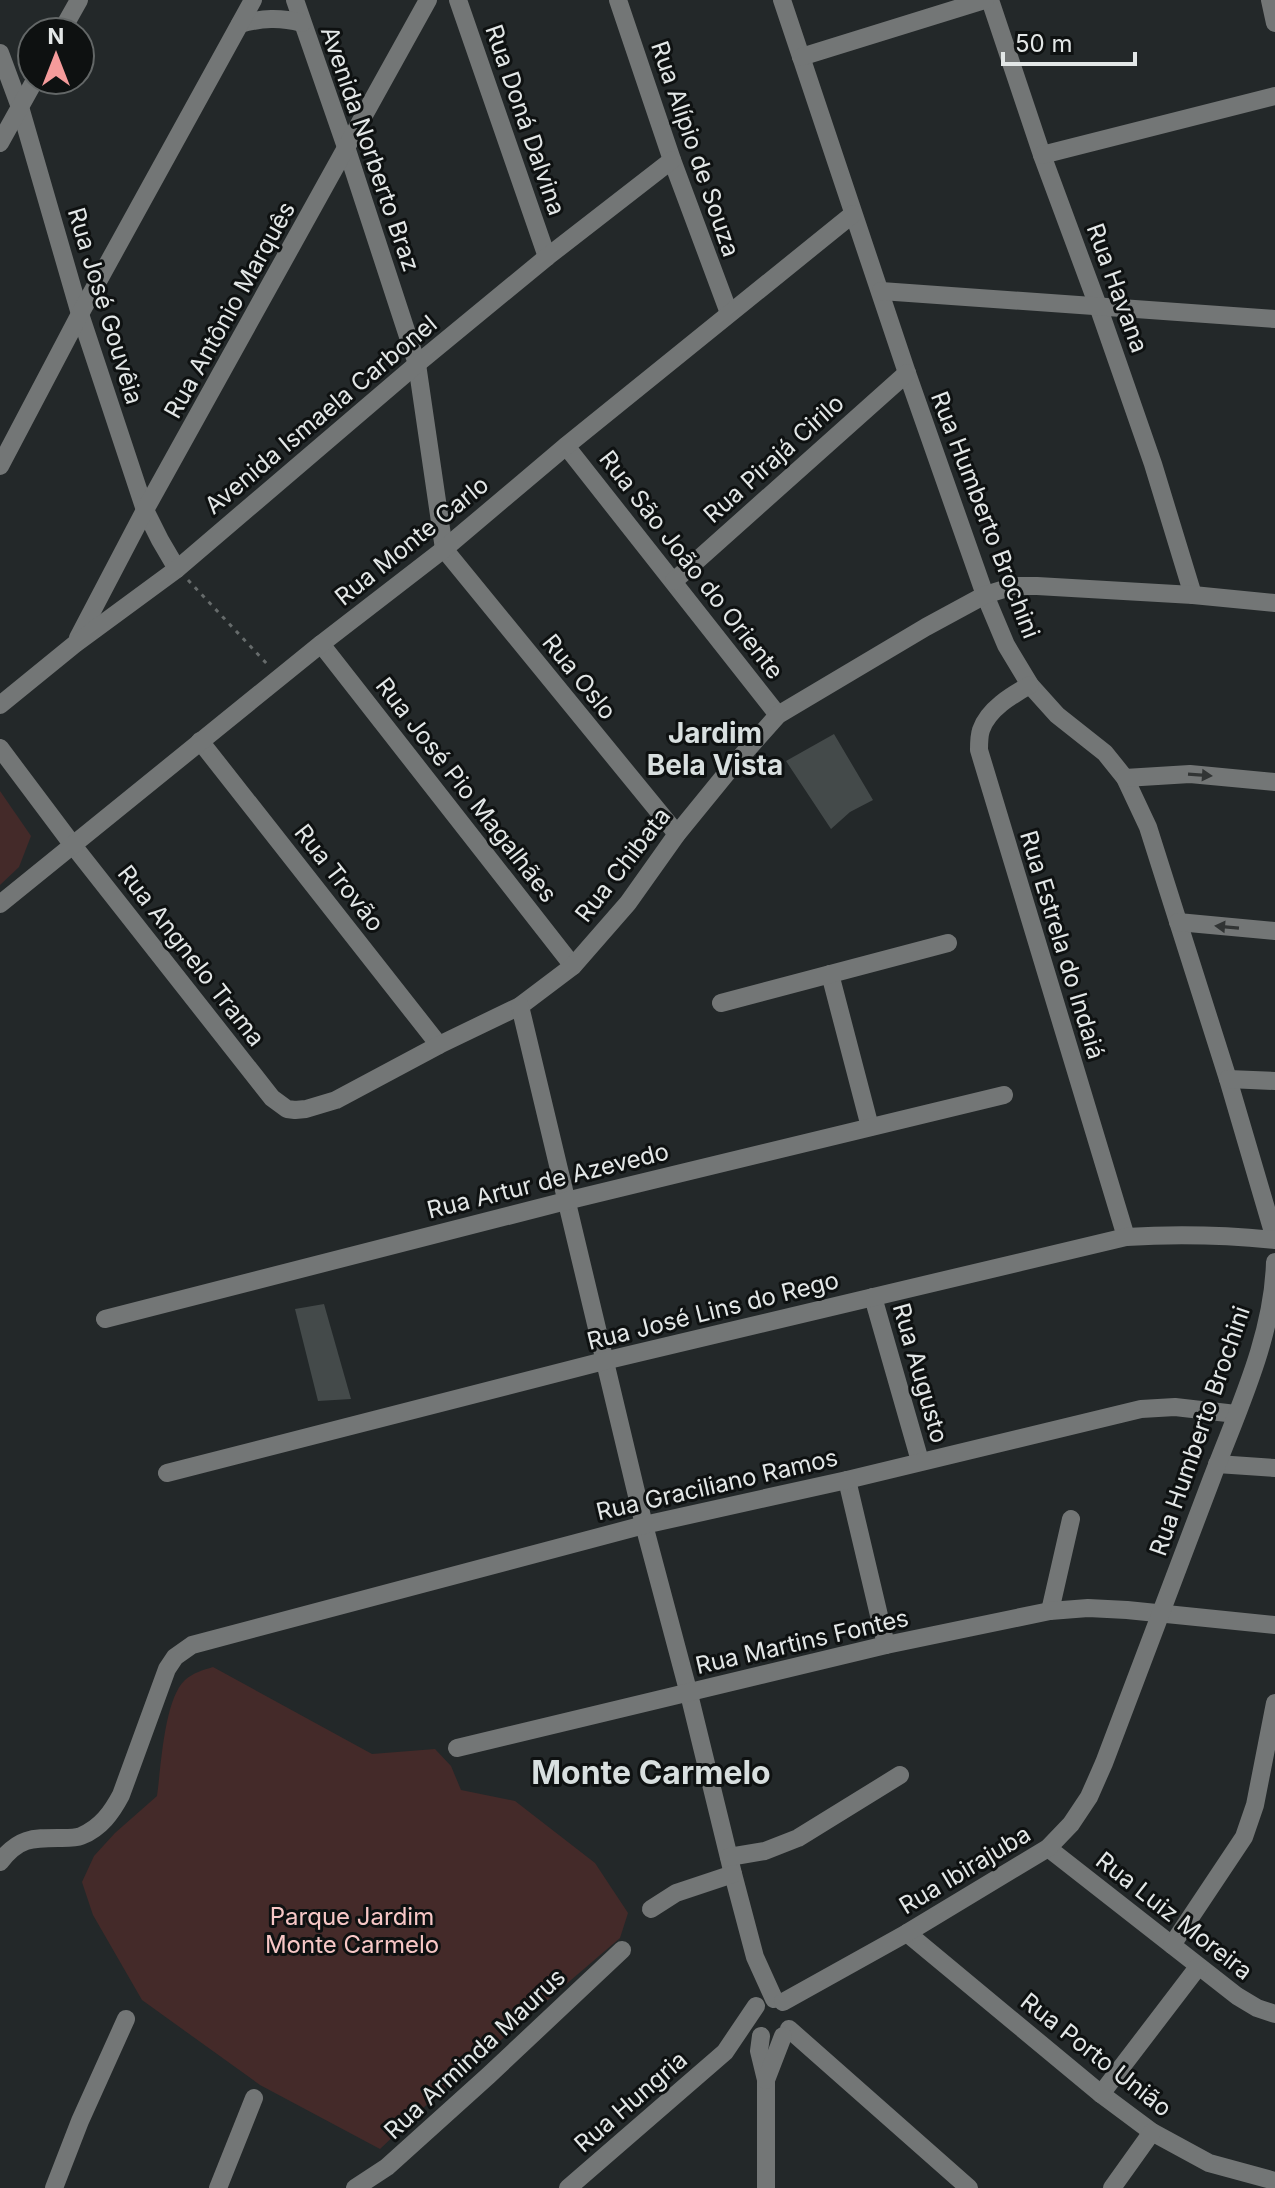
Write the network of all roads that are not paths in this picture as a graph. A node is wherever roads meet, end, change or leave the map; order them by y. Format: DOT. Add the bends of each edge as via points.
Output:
graph roads {
  1 [pos="253,0"];
  2 [pos="295,0"];
  3 [pos="428,0"];
  4 [pos="458,0"];
  5 [pos="618,0"];
  6 [pos="782,0"];
  7 [pos="988,0"];
  8 [pos="1270,0"];
  9 [pos="302,23"];
  10 [pos="1275,23"];
  11 [pos="240,24"];
  12 [pos="0,53"];
  13 [pos="801,57"];
  14 [pos="26,96"];
  15 [pos="1275,96"];
  16 [pos="20,107"];
  17 [pos="0,143"];
  18 [pos="347,150"];
  19 [pos="1042,155"];
  20 [pos="672,160"];
  21 [pos="853,214"];
  22 [pos="547,257"];
  23 [pos="881,291"];
  24 [pos="1098,306"];
  25 [pos="729,313"];
  26 [pos="80,314"];
  27 [pos="1275,319"];
  28 [pos="417,364"];
  29 [pos="907,373"];
  30 [pos="566,446"];
  31 [pos="0,466"];
  32 [pos="145,510"];
  33 [pos="444,549"];
  34 [pos="177,569"];
  35 [pos="674,581"];
  36 [pos="985,595"];
  37 [pos="1193,595"];
  38 [pos="1275,603"];
  39 [pos="75,644"];
  40 [pos="321,644"];
  41 [pos="1030,685"];
  42 [pos="0,705"];
  43 [pos="778,715"];
  44 [pos="200,741"];
  45 [pos="0,748"];
  46 [pos="1125,778"];
  47 [pos="1275,782"];
  48 [pos="677,834"];
  49 [pos="72,844"];
  50 [pos="0,904"];
  51 [pos="1178,922"];
  52 [pos="1275,931"];
  53 [pos="948,943"];
  54 [pos="573,966"];
  55 [pos="830,974"];
  56 [pos="721,1003"];
  57 [pos="520,1006"];
  58 [pos="439,1045"];
  59 [pos="1228,1079"];
  60 [pos="1275,1081"];
  61 [pos="1004,1095"];
  62 [pos="272,1098"];
  63 [pos="870,1127"];
  64 [pos="566,1201"];
  65 [pos="1126,1237"];
  66 [pos="1275,1239"];
  67 [pos="1275,1262"];
  68 [pos="873,1297"];
  69 [pos="105,1319"];
  70 [pos="604,1361"];
  71 [pos="1236,1414"];
  72 [pos="920,1461"];
  73 [pos="1217,1464"];
  74 [pos="1275,1468"];
  75 [pos="167,1473"];
  76 [pos="847,1480"];
  77 [pos="1071,1519"];
  78 [pos="644,1525"];
  79 [pos="1050,1611"];
  80 [pos="1161,1614"];
  81 [pos="1275,1625"];
  82 [pos="886,1645"];
  83 [pos="689,1694"];
  84 [pos="1275,1703"];
  85 [pos="457,1748"];
  86 [pos="900,1775"];
  87 [pos="1048,1848"];
  88 [pos="0,1862"];
  89 [pos="731,1866"];
  90 [pos="651,1909"];
  91 [pos="907,1933"];
  92 [pos="1172,1945"];
  93 [pos="622,1950"];
  94 [pos="1198,1967"];
  95 [pos="1275,2014"];
  96 [pos="781,2016"];
  97 [pos="126,2019"];
  98 [pos="759,2035"];
  99 [pos="725,2052"];
  100 [pos="766,2080"];
  101 [pos="1101,2094"];
  102 [pos="254,2098"];
  103 [pos="1152,2132"];
  104 [pos="1275,2181"];
  105 [pos="54,2188"];
  106 [pos="218,2188"];
  107 [pos="355,2188"];
  108 [pos="568,2188"];
  109 [pos="766,2188"];
  110 [pos="969,2188"];
  111 [pos="1112,2188"];
  1 -- 11 [label="street"];
  2 -- 9 [label="street, Avenida Norberto Braz"];
  3 -- 18 [label="street, Rua Antônio Marquês"];
  4 -- 22 [label="street, Rua Doná Dalvina"];
  5 -- 20 [label="street, Rua Alípio de Souza"];
  6 -- 13 [label="street, Rua Humberto Brochini"];
  7 -- 13 [label="street"];
  7 -- 19 [label="street, Rua Havana"];
  8 -- 10 [label="street"];
  9 -- 11 [label="street" via="267,18"];
  9 -- 18 [label="street, Avenida Norberto Braz"];
  11 -- 26 [label="street"];
  12 -- 16 [label="street, Rua José Gouvêia"];
  13 -- 21 [label="street, Rua Humberto Brochini"];
  14 -- 16 [label="street"];
  15 -- 19 [label="street"];
  16 -- 17 [label="street"];
  16 -- 26 [label="street, Rua José Gouvêia"];
  18 -- 28 [label="street, Avenida Norberto Braz"];
  18 -- 32 [label="street, Rua Antônio Marquês"];
  19 -- 24 [label="street, Rua Havana"];
  20 -- 22 [label="street, Avenida Ismaela Carbonel"];
  20 -- 25 [label="street, Rua Alípio de Souza"];
  21 -- 23 [label="street, Rua Humberto Brochini"];
  21 -- 25 [label="street, Rua Monte Carlo"];
  22 -- 28 [label="street, Avenida Ismaela Carbonel"];
  23 -- 24 [label="street"];
  23 -- 29 [label="street, Rua Humberto Brochini"];
  24 -- 27 [label="street"];
  24 -- 37 [label="street, Rua Havana"];
  25 -- 30 [label="street, Rua Monte Carlo"];
  26 -- 31 [label="street"];
  26 -- 32 [label="street, Rua José Gouvêia"];
  28 -- 33 [label="street, Avenida Norberto Braz"];
  28 -- 34 [label="street, Avenida Ismaela Carbonel"];
  29 -- 35 [label="street, Rua Pirajá Cirilo"];
  29 -- 36 [label="street, Rua Humberto Brochini"];
  30 -- 33 [label="street, Rua Monte Carlo"];
  30 -- 35 [label="street, Rua São João do Oriente"];
  32 -- 34 [label="street, Rua José Gouvêia"];
  32 -- 39 [label="street, Rua Antônio Marquês"];
  33 -- 40 [label="street, Rua Monte Carlo"];
  33 -- 48 [label="street, Rua Oslo"];
  34 -- 39 [label="street, Avenida Ismaela Carbonel"];
  35 -- 43 [label="street, Rua São João do Oriente"];
  36 -- 37 [label="street, Rua Chibata" via="1014,586"];
  36 -- 41 [label="street, Rua Humberto Brochini"];
  36 -- 43 [label="street, Rua Chibata"];
  37 -- 38 [label="street, Rua Chibata"];
  39 -- 42 [label="street, Avenida Ismaela Carbonel"];
  40 -- 44 [label="street, Rua Monte Carlo"];
  40 -- 54 [label="street, Rua José Pio Magalhães"];
  41 -- 46 [label="street, Rua Humberto Brochini"];
  41 -- 65 [label="street, Rua Estrela do Indaiá" via="990,714 981,728 979,750"];
  43 -- 48 [label="street, Rua Chibata"];
  44 -- 49 [label="street, Rua Monte Carlo"];
  44 -- 58 [label="street, Rua Trovão"];
  45 -- 49 [label="street, Rua Angnelo Trama"];
  46 -- 47 [label="street, one-way" via="1190,774"];
  46 -- 51 [label="street, Rua Humberto Brochini" via="1148,827"];
  48 -- 54 [label="street, Rua Chibata" via="628,903"];
  49 -- 50 [label="street, Rua Monte Carlo"];
  49 -- 62 [label="street, Rua Angnelo Trama"];
  52 -- 51 [label="street, one-way"];
  51 -- 59 [label="street, Rua Humberto Brochini"];
  53 -- 55 [label="street"];
  54 -- 57 [label="street, Rua Chibata"];
  55 -- 56 [label="street"];
  55 -- 63 [label="street"];
  57 -- 58 [label="street, Rua Chibata"];
  57 -- 64 [label="street"];
  58 -- 62 [label="street, Rua Chibata" via="336,1100 295,1110"];
  59 -- 60 [label="street"];
  59 -- 66 [label="street, Rua Humberto Brochini"];
  61 -- 63 [label="street, Rua Artur de Azevedo"];
  63 -- 64 [label="street, Rua Artur de Azevedo"];
  64 -- 69 [label="street, Rua Artur de Azevedo"];
  64 -- 70 [label="street"];
  65 -- 66 [label="street, Rua José Lins do Rego"];
  65 -- 68 [label="street, Rua José Lins do Rego"];
  67 -- 71 [label="street, Rua Humberto Brochini" via="1264,1338"];
  68 -- 70 [label="street, Rua José Lins do Rego"];
  68 -- 72 [label="street, Rua Augusto"];
  70 -- 75 [label="street, Rua José Lins do Rego"];
  70 -- 78 [label="street"];
  71 -- 72 [label="street, Rua Graciliano Ramos" via="1141,1409"];
  71 -- 73 [label="street, Rua Humberto Brochini"];
  72 -- 76 [label="street, Rua Graciliano Ramos"];
  73 -- 74 [label="street"];
  73 -- 80 [label="street, Rua Humberto Brochini"];
  76 -- 78 [label="street, Rua Graciliano Ramos"];
  76 -- 82 [label="street"];
  77 -- 79 [label="street"];
  78 -- 83 [label="street"];
  78 -- 88 [label="street, Rua Graciliano Ramos" via="192,1645 167,1669 121,1795 103,1822 79,1837 21,1842"];
  79 -- 80 [label="street, Rua Martins Fontes" via="1088,1608"];
  79 -- 82 [label="street, Rua Martins Fontes"];
  80 -- 81 [label="street, Rua Martins Fontes"];
  80 -- 87 [label="street, Rua Ibirajuba" via="1089,1797"];
  82 -- 83 [label="street, Rua Martins Fontes"];
  83 -- 85 [label="street, Rua Martins Fontes"];
  83 -- 89 [label="street"];
  84 -- 92 [label="street" via="1244,1837"];
  86 -- 89 [label="street" via="798,1838"];
  87 -- 91 [label="street, Rua Ibirajuba"];
  87 -- 92 [label="street, Rua Luiz Moreira"];
  89 -- 90 [label="street"];
  89 -- 96 [label="street" via="755,1957"];
  91 -- 96 [label="street, Rua Ibirajuba" via="804,1990"];
  91 -- 101 [label="street, Rua Porto União"];
  92 -- 94 [label="street, Rua Luiz Moreira"];
  93 -- 107 [label="street, Rua Arminda Maurus" via="387,2167"];
  94 -- 95 [label="street, Rua Luiz Moreira" via="1237,1996"];
  94 -- 101 [label="street"];
  96 -- 98 [label="street" via="768,2039"];
  96 -- 98 [label="street" via="753,2011"];
  96 -- 99 [label="street, Rua Hungria"];
  96 -- 100 [label="street"];
  96 -- 110 [label="street"];
  97 -- 105 [label="street"];
  98 -- 99 [label="street, Rua Hungria"];
  98 -- 100 [label="street"];
  99 -- 108 [label="street, Rua Hungria"];
  100 -- 109 [label="street"];
  101 -- 103 [label="street, Rua Porto União"];
  102 -- 106 [label="street"];
  103 -- 104 [label="street, Rua Porto União" via="1209,2163"];
  103 -- 111 [label="street"];
}
